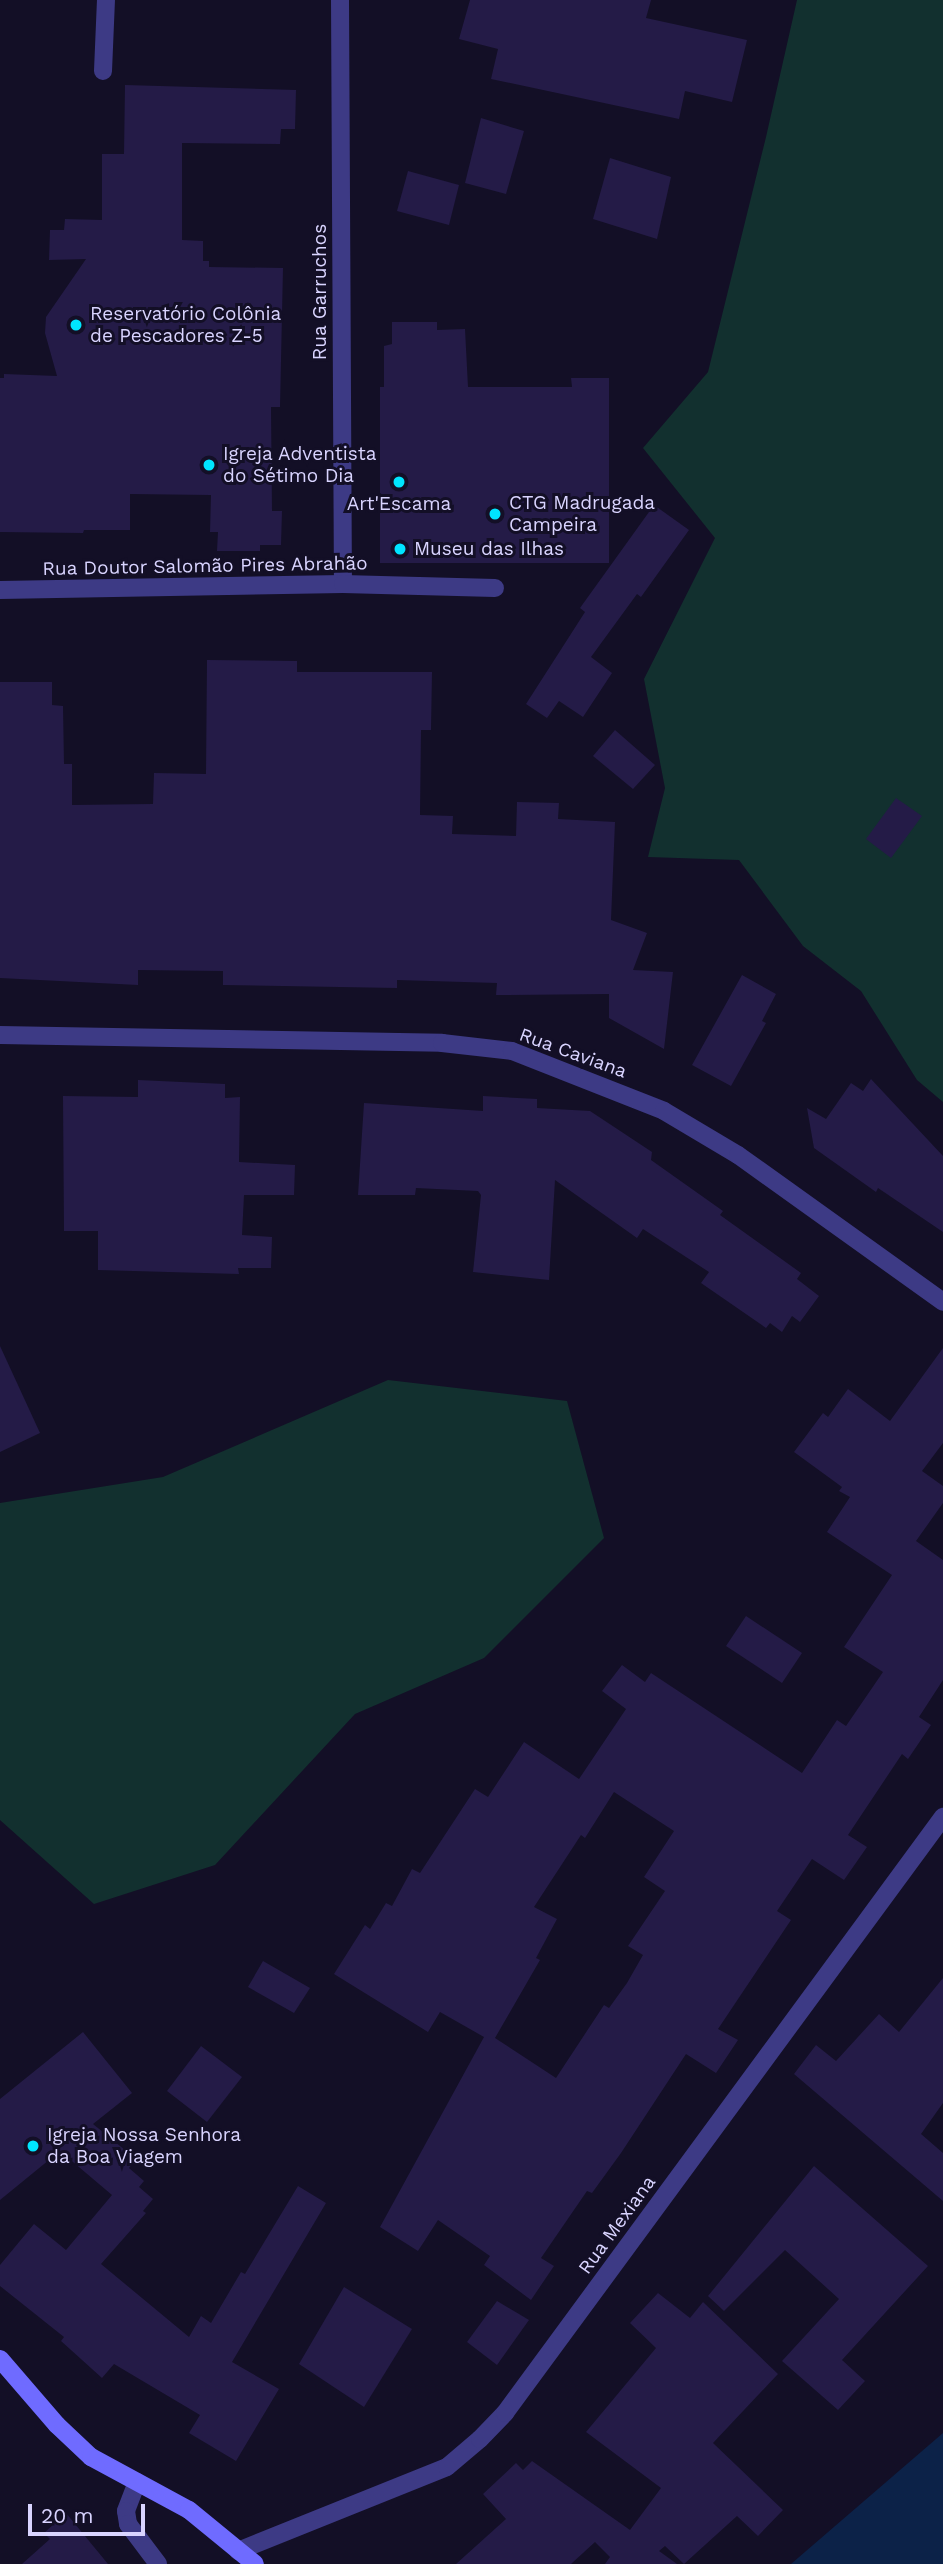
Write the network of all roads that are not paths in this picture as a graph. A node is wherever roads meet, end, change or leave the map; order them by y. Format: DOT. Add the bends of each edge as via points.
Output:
graph roads {
  1 [pos="106,0"];
  2 [pos="340,0"];
  3 [pos="103,71"];
  4 [pos="342,584"];
  5 [pos="495,587"];
  6 [pos="0,590"];
  7 [pos="0,1035"];
  8 [pos="943,1302"];
  9 [pos="943,1817"];
  10 [pos="0,2359"];
  11 [pos="137,2482"];
  12 [pos="238,2551"];
  13 [pos="158,2564"];
  14 [pos="255,2564"];
  1 -- 3 [label="street"];
  2 -- 4 [label="street, Rua Garruchos"];
  4 -- 5 [label="street, Rua Doutor Salomão Pires Abrahão"];
  4 -- 6 [label="street, Rua Doutor Salomão Pires Abrahão"];
  7 -- 8 [label="street, Rua Caviana" via="442,1043 512,1051 664,1111 738,1155"];
  9 -- 12 [label="street, Rua Mexiana" via="505,2413 447,2467"];
  10 -- 11 [label="street" via="90,2457"];
  11 -- 12 [label="street" via="189,2510"];
  11 -- 13 [label="street" via="126,2511 128,2524"];
  12 -- 14 [label="street"];
}
